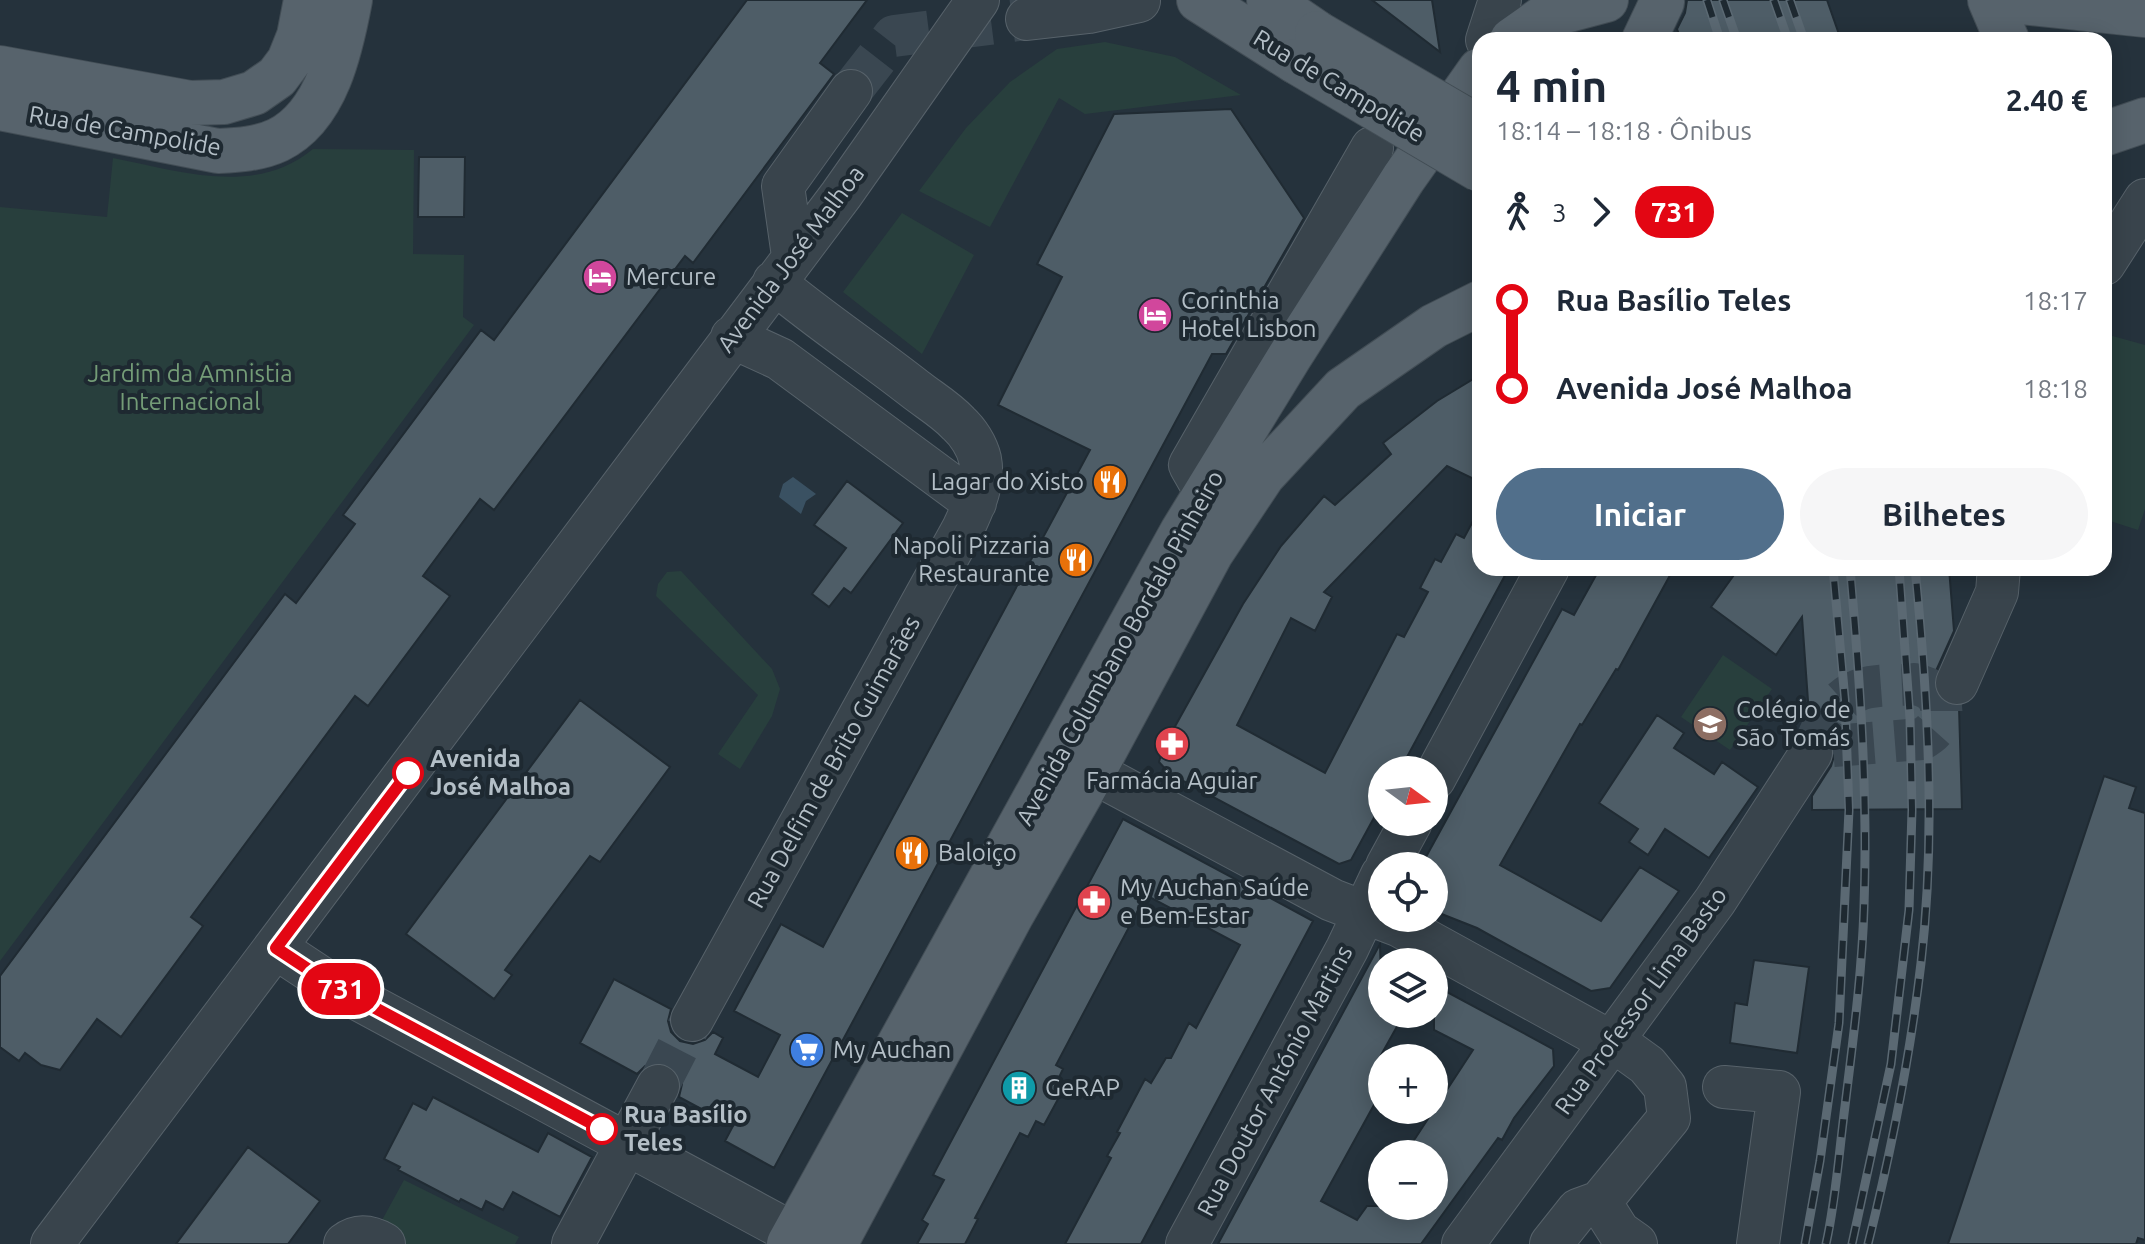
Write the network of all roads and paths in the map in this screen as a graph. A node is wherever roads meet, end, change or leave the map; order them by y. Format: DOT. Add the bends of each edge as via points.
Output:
graph roads {
  1 [pos="306,0"];
  2 [pos="350,0"];
  3 [pos="978,0"];
  4 [pos="1199,0"];
  5 [pos="1269,0"];
  6 [pos="1500,0"];
  7 [pos="1606,0"];
  8 [pos="1990,0"];
  9 [pos="2003,0"];
  10 [pos="1139,1"];
  11 [pos="2145,15"];
  12 [pos="1027,19"];
  13 [pos="1490,32"];
  14 [pos="1523,32"];
  15 [pos="2004,32"];
  16 [pos="1306,47"];
  17 [pos="0,68"];
  18 [pos="1472,76"];
  19 [pos="851,91"];
  20 [pos="0,108"];
  21 [pos="2145,120"];
  22 [pos="1472,124"];
  23 [pos="2112,131"];
  24 [pos="1372,148"];
  25 [pos="1472,164"];
  26 [pos="2145,200"];
  27 [pos="2112,252"];
  28 [pos="784,269"];
  29 [pos="1472,307"];
  30 [pos="732,337"];
  31 [pos="871,354"];
  32 [pos="837,402"];
  33 [pos="1206,493"];
  34 [pos="975,503"];
  35 [pos="1544,576"];
  36 [pos="1998,576"];
  37 [pos="1957,683"];
  38 [pos="1811,753"];
  39 [pos="1446,756"];
  40 [pos="1093,772"];
  41 [pos="1368,905"];
  42 [pos="1364,913"];
  43 [pos="276,948"];
  44 [pos="692,1020"];
  45 [pos="1613,1042"];
  46 [pos="658,1086"];
  47 [pos="1724,1087"];
  48 [pos="628,1142"];
  49 [pos="1600,1202"];
  50 [pos="808,1242"];
  51 [pos="52,1244"];
  52 [pos="345,1244"];
  53 [pos="384,1244"];
  54 [pos="573,1244"];
  55 [pos="1187,1244"];
  56 [pos="1463,1244"];
  57 [pos="1551,1244"];
  58 [pos="1636,1244"];
  59 [pos="1758,1244"];
  1 -- 17 [label="main road, Rua de Campolide" via="299,36 277,77 254,93 224,102 190,103"];
  2 -- 20 [label="main road, Rua de Campolide" via="339,48 315,107 279,140 218,151"];
  3 -- 28 [label="street, Avenida José Malhoa"];
  4 -- 16 [label="main road, Rua de Campolide"];
  5 -- 16 [label="main road, Rua de Campolide"];
  6 -- 13 [label="street"];
  7 -- 14 [label="main road" via="1546,16"];
  8 -- 15 [label="main road"];
  9 -- 11 [label="main road"];
  10 -- 12 [label="street"];
  16 -- 22 [label="main road, Rua de Campolide, bridge"];
  16 -- 25 [label="main road, Rua de Campolide, bridge"];
  18 -- 33 [label="main road, Avenida Columbano Bordalo Pinheiro"];
  19 -- 28 [label="street" via="783,186"];
  21 -- 23 [label="main road"];
  24 -- 33 [label="street" via="1190,465"];
  26 -- 27 [label="street"];
  28 -- 30 [label="street, Avenida José Malhoa"];
  28 -- 31 [label="street, Rua Delfim de Brito Guimarães" via="811,313"];
  29 -- 40 [label="main road, Avenida Columbano Bordalo Pinheiro" via="1434,326 1343,389 1263,475 1211,553"];
  30 -- 32 [label="street" via="780,359"];
  30 -- 43 [label="street, Avenida José Malhoa"];
  31 -- 32 [label="street" via="839,370 832,388"];
  31 -- 34 [label="street, Rua Delfim de Brito Guimarães" via="958,423 973,442 981,475"];
  32 -- 34 [label="street"];
  33 -- 50 [label="main road, Avenida Columbano Bordalo Pinheiro"];
  34 -- 44 [label="street, Rua Delfim de Brito Guimarães"];
  35 -- 39 [label="street"];
  36 -- 37 [label="street" via="1997,592"];
  38 -- 45 [label="street, Rua Professor Lima Basto" via="1715,901"];
  40 -- 42 [label="street"];
  40 -- 50 [label="main road, Avenida Columbano Bordalo Pinheiro" via="1012,914"];
  41 -- 42 [label="street, Rua Doutor António Martins"];
  42 -- 45 [label="street" via="1400,926"];
  42 -- 55 [label="street, Rua Doutor António Martins"];
  43 -- 48 [label="street" via="332,985"];
  43 -- 51 [label="street, Avenida José Malhoa"];
  45 -- 49 [label="street" via="1647,1065 1665,1087 1669,1118"];
  45 -- 56 [label="street, Rua Professor Lima Basto"];
  46 -- 48 [label="street"];
  47 -- 59 [label="street" via="1779,1092"];
  48 -- 50 [label="street"];
  48 -- 54 [label="street"];
  49 -- 57 [label="street" via="1578,1210"];
  49 -- 58 [label="street" via="1619,1232"];
  52 -- 53 [label="street" via="353,1237 368,1237"];
}
